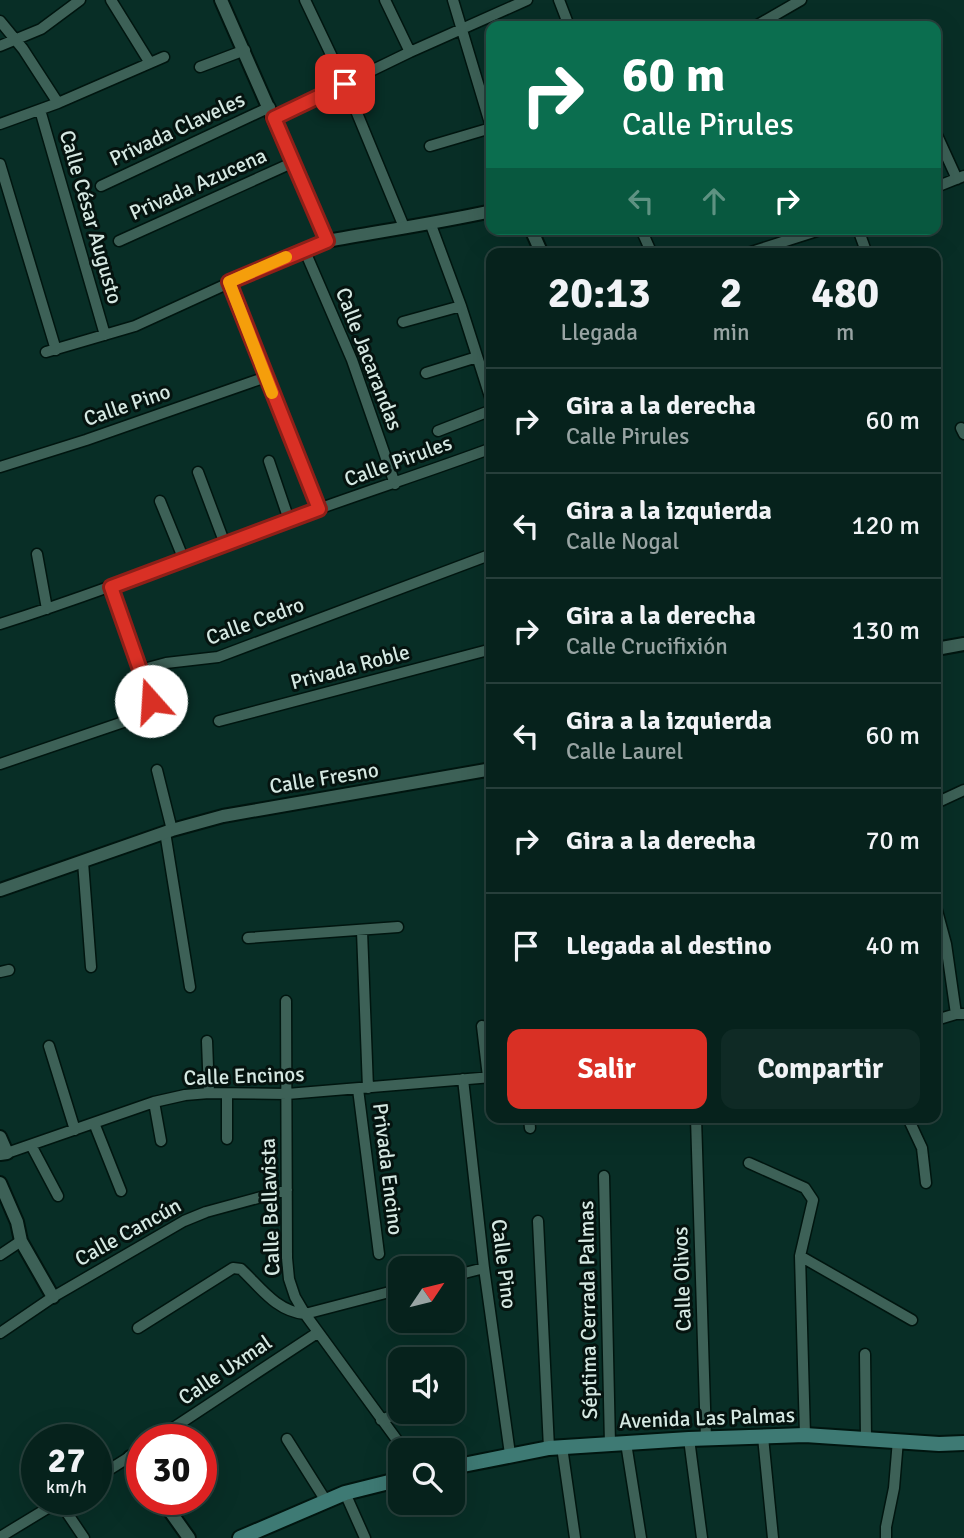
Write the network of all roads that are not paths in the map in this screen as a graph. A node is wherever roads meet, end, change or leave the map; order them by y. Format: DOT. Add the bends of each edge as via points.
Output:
graph roads {
  1 [pos="80,0"];
  2 [pos="111,0"];
  3 [pos="222,0"];
  4 [pos="304,0"];
  5 [pos="385,0"];
  6 [pos="453,0"];
  7 [pos="527,0"];
  8 [pos="559,0"];
  9 [pos="801,0"];
  10 [pos="515,3"];
  11 [pos="0,21"];
  12 [pos="567,21"];
  13 [pos="765,21"];
  14 [pos="463,30"];
  15 [pos="14,41"];
  16 [pos="0,46"];
  17 [pos="245,50"];
  18 [pos="410,52"];
  19 [pos="164,57"];
  20 [pos="150,63"];
  21 [pos="200,67"];
  22 [pos="345,84"];
  23 [pos="58,103"];
  24 [pos="486,109"];
  25 [pos="40,110"];
  26 [pos="272,113"];
  27 [pos="0,124"];
  28 [pos="486,131"];
  29 [pos="941,143"];
  30 [pos="430,146"];
  31 [pos="293,162"];
  32 [pos="0,164"];
  33 [pos="961,178"];
  34 [pos="941,185"];
  35 [pos="101,186"];
  36 [pos="486,212"];
  37 [pos="431,225"];
  38 [pos="404,227"];
  39 [pos="799,235"];
  40 [pos="119,241"];
  41 [pos="327,241"];
  42 [pos="762,248"];
  43 [pos="304,249"];
  44 [pos="229,282"];
  45 [pos="461,306"];
  46 [pos="403,322"];
  47 [pos="105,335"];
  48 [pos="477,357"];
  49 [pos="426,373"];
  50 [pos="266,377"];
  51 [pos="486,385"];
  52 [pos="486,412"];
  53 [pos="438,431"];
  54 [pos="486,449"];
  55 [pos="269,461"];
  56 [pos="0,467"];
  57 [pos="198,472"];
  58 [pos="396,484"];
  59 [pos="160,501"];
  60 [pos="319,509"];
  61 [pos="289,520"];
  62 [pos="225,544"];
  63 [pos="37,554"];
  64 [pos="486,556"];
  65 [pos="184,560"];
  66 [pos="111,587"];
  67 [pos="47,609"];
  68 [pos="0,624"];
  69 [pos="964,643"];
  70 [pos="941,648"];
  71 [pos="486,651"];
  72 [pos="140,670"];
  73 [pos="219,721"];
  74 [pos="0,764"];
  75 [pos="157,770"];
  76 [pos="486,770"];
  77 [pos="964,789"];
  78 [pos="941,800"];
  79 [pos="169,831"];
  80 [pos="83,862"];
  81 [pos="0,890"];
  82 [pos="941,926"];
  83 [pos="398,927"];
  84 [pos="362,931"];
  85 [pos="248,938"];
  86 [pos="91,967"];
  87 [pos="190,987"];
  88 [pos="286,1000"];
  89 [pos="960,1014"];
  90 [pos="941,1019"];
  91 [pos="482,1026"];
  92 [pos="207,1041"];
  93 [pos="49,1046"];
  94 [pos="486,1052"];
  95 [pos="486,1077"];
  96 [pos="463,1079"];
  97 [pos="363,1089"];
  98 [pos="209,1093"];
  99 [pos="228,1094"];
  100 [pos="287,1094"];
  101 [pos="154,1102"];
  102 [pos="94,1123"];
  103 [pos="696,1123"];
  104 [pos="910,1123"];
  105 [pos="75,1130"];
  106 [pos="0,1137"];
  107 [pos="227,1139"];
  108 [pos="161,1141"];
  109 [pos="31,1145"];
  110 [pos="4,1154"];
  111 [pos="749,1163"];
  112 [pos="604,1176"];
  113 [pos="0,1183"];
  114 [pos="926,1183"];
  115 [pos="287,1190"];
  116 [pos="121,1191"];
  117 [pos="58,1196"];
  118 [pos="538,1220"];
  119 [pos="21,1241"];
  120 [pos="379,1254"];
  121 [pos="0,1255"];
  122 [pos="800,1256"];
  123 [pos="484,1268"];
  124 [pos="466,1273"];
  125 [pos="388,1292"];
  126 [pos="53,1297"];
  127 [pos="305,1314"];
  128 [pos="912,1320"];
  129 [pos="138,1328"];
  130 [pos="0,1333"];
  131 [pos="317,1333"];
  132 [pos="865,1354"];
  133 [pos="388,1417"];
  134 [pos="381,1419"];
  135 [pos="179,1424"];
  136 [pos="805,1435"];
  137 [pos="764,1437"];
  138 [pos="395,1438"];
  139 [pos="866,1438"];
  140 [pos="287,1439"];
  141 [pos="689,1439"];
  142 [pos="706,1439"];
  143 [pos="898,1440"];
  144 [pos="626,1443"];
  145 [pos="964,1443"];
  146 [pos="610,1444"];
  147 [pos="556,1448"];
  148 [pos="510,1454"];
  149 [pos="465,1465"];
  150 [pos="388,1482"];
  151 [pos="345,1493"];
  152 [pos="326,1501"];
  153 [pos="36,1515"];
  154 [pos="69,1515"];
  155 [pos="172,1515"];
  156 [pos="0,1537"];
  157 [pos="84,1538"];
  158 [pos="188,1538"];
  159 [pos="240,1538"];
  160 [pos="365,1538"];
  161 [pos="575,1538"];
  162 [pos="641,1538"];
  163 [pos="702,1538"];
  164 [pos="774,1538"];
  165 [pos="886,1538"];
  1 -- 15 [label="street" via="41,29"];
  2 -- 20 [label="street"];
  3 -- 17 [label="street"];
  4 -- 22 [label="street"];
  5 -- 18 [label="street"];
  6 -- 14 [label="street"];
  7 -- 10 [label="street, Privada Claveles"];
  8 -- 12 [label="street"];
  9 -- 13 [label="street"];
  10 -- 14 [label="street, Privada Claveles"];
  11 -- 15 [label="street"];
  14 -- 18 [label="street, Privada Claveles"];
  14 -- 24 [label="street"];
  15 -- 16 [label="street"];
  15 -- 23 [label="street"];
  17 -- 21 [label="street"];
  17 -- 26 [label="street"];
  18 -- 22 [label="street, Privada Claveles"];
  19 -- 20 [label="street"];
  20 -- 23 [label="street"];
  22 -- 26 [label="street, Privada Claveles"];
  22 -- 38 [label="street"];
  23 -- 25 [label="street"];
  25 -- 27 [label="street"];
  25 -- 47 [label="street, Calle César Augusto"];
  26 -- 31 [label="street"];
  26 -- 35 [label="street, Privada Claveles"];
  28 -- 30 [label="street"];
  29 -- 33 [label="street"];
  31 -- 40 [label="street, Privada Azucena"];
  31 -- 41 [label="street"];
  32 -- 47 [label="street" via="51,351"];
  33 -- 34 [label="street"];
  36 -- 37 [label="street"];
  37 -- 38 [label="street"];
  37 -- 45 [label="street"];
  38 -- 41 [label="street"];
  39 -- 42 [label="street"];
  41 -- 43 [label="street"];
  43 -- 44 [label="street"];
  43 -- 58 [label="street, Calle Jacarandas" via="352,360"];
  44 -- 47 [label="street" via="135,326"];
  44 -- 50 [label="street"];
  45 -- 46 [label="street"];
  45 -- 48 [label="street"];
  48 -- 49 [label="street"];
  48 -- 51 [label="street"];
  50 -- 56 [label="street, Calle Pino"];
  50 -- 60 [label="street"];
  52 -- 53 [label="street"];
  54 -- 58 [label="street, Calle Pirules"];
  55 -- 61 [label="street"];
  57 -- 62 [label="street"];
  58 -- 60 [label="street, Calle Pirules"];
  59 -- 65 [label="street"];
  60 -- 61 [label="street, Calle Pirules"];
  61 -- 62 [label="street, Calle Pirules"];
  62 -- 65 [label="street, Calle Pirules"];
  63 -- 67 [label="street"];
  64 -- 72 [label="street, Calle Cedro" via="218,657"];
  65 -- 66 [label="street, Calle Pirules"];
  66 -- 67 [label="street, Calle Pirules"];
  66 -- 72 [label="street"];
  67 -- 68 [label="street, Calle Pirules"];
  69 -- 70 [label="street"];
  71 -- 73 [label="street, Privada Roble"];
  72 -- 74 [label="street" via="152,706 148,713"];
  75 -- 79 [label="street"];
  76 -- 79 [label="street, Calle Fresno" via="248,811"];
  77 -- 78 [label="street"];
  79 -- 80 [label="street, Calle Fresno"];
  79 -- 87 [label="street"];
  80 -- 81 [label="street, Calle Fresno"];
  80 -- 86 [label="street"];
  82 -- 89 [label="street"];
  83 -- 84 [label="street"];
  84 -- 85 [label="street"];
  84 -- 97 [label="street, Privada Encino"];
  88 -- 100 [label="street"];
  89 -- 90 [label="street"];
  91 -- 94 [label="street"];
  92 -- 98 [label="street"];
  93 -- 105 [label="street"];
  95 -- 96 [label="street, Calle Encinos"];
  96 -- 97 [label="street, Calle Encinos"];
  96 -- 123 [label="street, Calle Pino"];
  97 -- 100 [label="street, Calle Encinos"];
  97 -- 120 [label="street, Privada Encino"];
  98 -- 99 [label="street, Calle Encinos"];
  98 -- 101 [label="street, Calle Encinos"];
  99 -- 100 [label="street, Calle Encinos"];
  99 -- 107 [label="street"];
  100 -- 115 [label="street, Calle Bellavista"];
  101 -- 102 [label="street, Calle Encinos"];
  101 -- 108 [label="street"];
  102 -- 105 [label="street, Calle Encinos"];
  102 -- 116 [label="street"];
  103 -- 142 [label="street, Calle Olivos"];
  104 -- 114 [label="street" via="922,1148"];
  105 -- 109 [label="street, Calle Encinos"];
  106 -- 110 [label="street"];
  109 -- 110 [label="street, Calle Encinos"];
  109 -- 117 [label="street"];
  111 -- 122 [label="street" via="811,1195"];
  112 -- 146 [label="street, Séptima Cerrada Palmas"];
  113 -- 119 [label="street"];
  115 -- 126 [label="street, Calle Cancún" via="184,1221"];
  115 -- 127 [label="street, Calle Bellavista" via="289,1279"];
  118 -- 147 [label="street"];
  119 -- 121 [label="street"];
  119 -- 126 [label="street"];
  122 -- 128 [label="street"];
  122 -- 136 [label="street"];
  123 -- 124 [label="street"];
  123 -- 148 [label="street, Calle Pino"];
  125 -- 127 [label="street"];
  126 -- 130 [label="street, Calle Cancún"];
  127 -- 129 [label="street" via="284,1309 237,1268"];
  127 -- 131 [label="street, Calle Bellavista"];
  131 -- 134 [label="street, Calle Bellavista"];
  131 -- 135 [label="street, Calle Uxmal"];
  132 -- 139 [label="street"];
  133 -- 134 [label="street"];
  134 -- 138 [label="street, Calle Bellavista"];
  136 -- 137 [label="main road, Avenida Las Palmas"];
  136 -- 139 [label="main road, Avenida Las Palmas"];
  137 -- 142 [label="main road, Avenida Las Palmas"];
  137 -- 164 [label="street"];
  139 -- 143 [label="main road, Avenida Las Palmas"];
  140 -- 152 [label="street"];
  141 -- 142 [label="main road, Avenida Las Palmas"];
  141 -- 144 [label="main road, Avenida Las Palmas"];
  141 -- 163 [label="street"];
  143 -- 145 [label="main road, Avenida Las Palmas"];
  143 -- 165 [label="street"];
  144 -- 146 [label="main road, Avenida Las Palmas"];
  144 -- 162 [label="street"];
  146 -- 147 [label="main road, Avenida Las Palmas"];
  147 -- 148 [label="main road, Avenida Las Palmas"];
  147 -- 161 [label="street"];
  148 -- 149 [label="main road, Avenida Las Palmas"];
  150 -- 151 [label="main road"];
  151 -- 152 [label="main road"];
  151 -- 160 [label="street"];
  152 -- 159 [label="main road"];
  153 -- 156 [label="street"];
  154 -- 157 [label="street"];
  155 -- 158 [label="street"];
}
